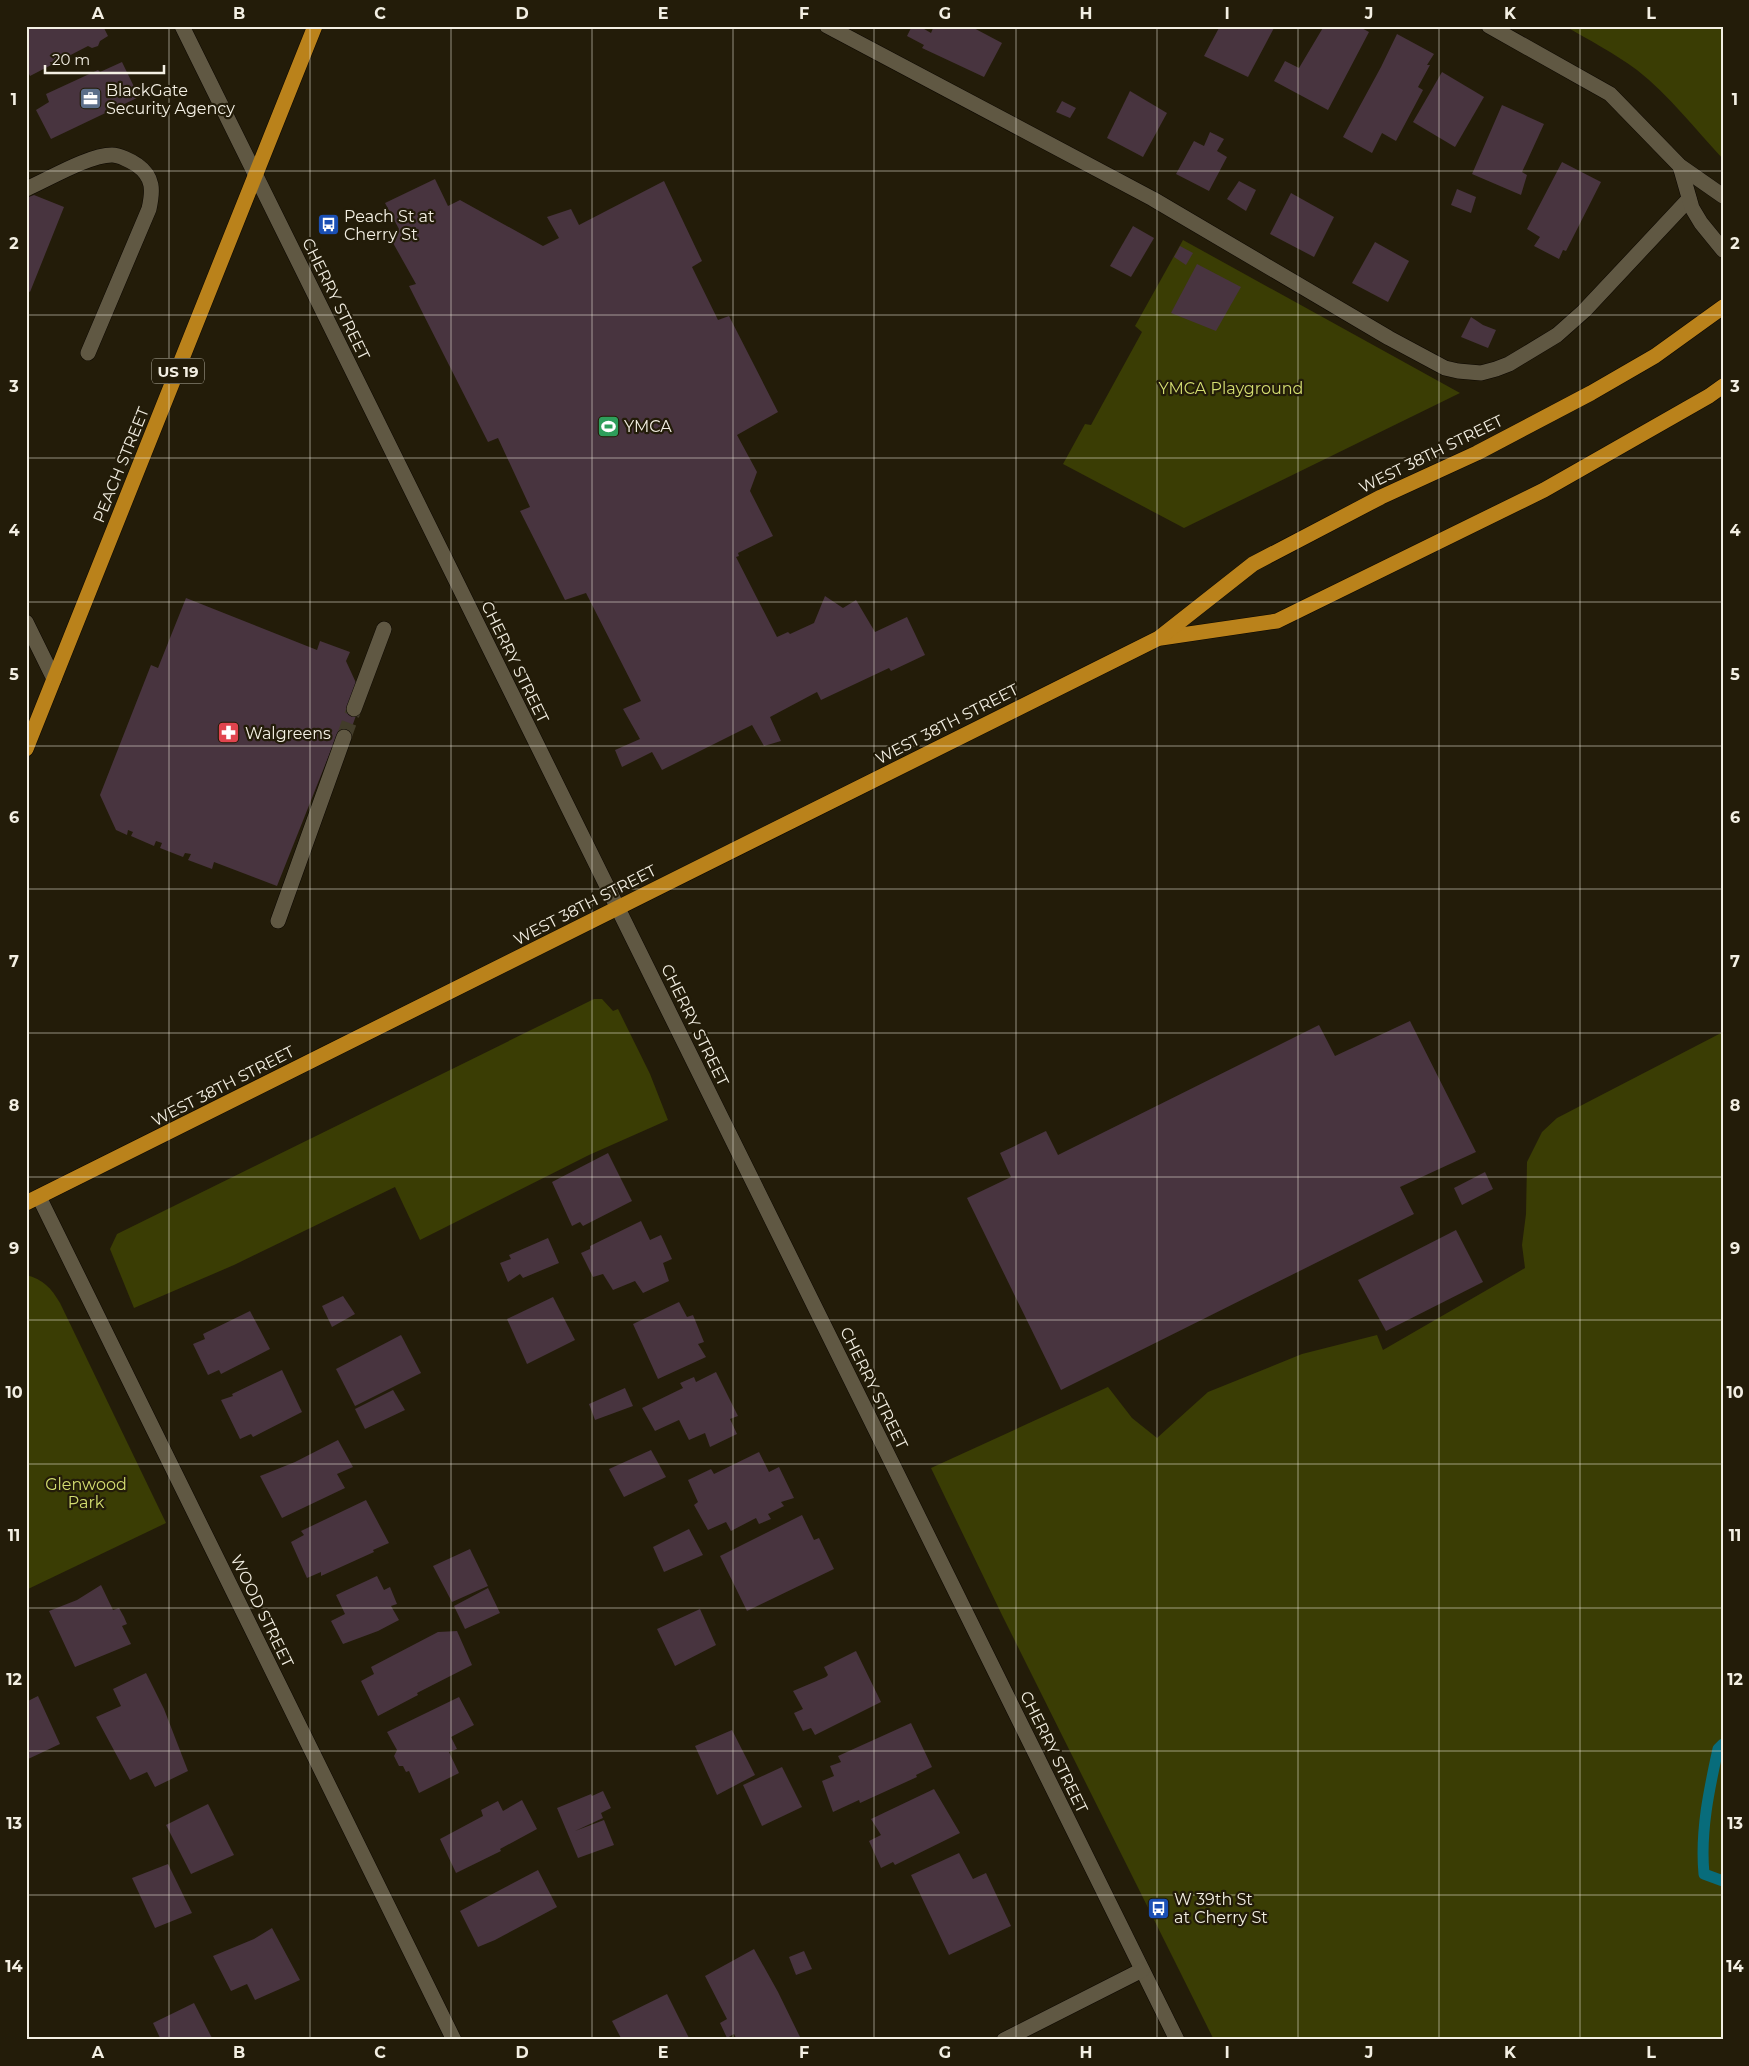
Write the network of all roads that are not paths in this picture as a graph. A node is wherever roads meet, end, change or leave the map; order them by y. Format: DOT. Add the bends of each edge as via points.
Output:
graph roads {
  1 [pos="182,26"];
  2 [pos="315,26"];
  3 [pos="828,26"];
  4 [pos="1489,26"];
  5 [pos="1680,166"];
  6 [pos="256,176"];
  7 [pos="26,189"];
  8 [pos="1723,196"];
  9 [pos="1689,199"];
  10 [pos="1723,250"];
  11 [pos="1723,307"];
  12 [pos="88,353"];
  13 [pos="1723,386"];
  14 [pos="26,622"];
  15 [pos="384,628"];
  16 [pos="1159,638"];
  17 [pos="54,679"];
  18 [pos="354,709"];
  19 [pos="344,737"];
  20 [pos="26,749"];
  21 [pos="618,908"];
  22 [pos="278,921"];
  23 [pos="33,1200"];
  24 [pos="1142,1970"];
  25 [pos="454,2040"];
  26 [pos="1004,2040"];
  27 [pos="1176,2040"];
  1 -- 6 [label="street, CHERRY STREET"];
  2 -- 6 [label="main road, PEACH STREET / US 19"];
  3 -- 9 [label="street" via="1152,199 1389,338 1458,372 1481,373 1496,369 1541,346 1584,312"];
  4 -- 5 [label="street" via="1610,94"];
  5 -- 8 [label="street"];
  5 -- 9 [label="street"];
  6 -- 17 [label="main road, PEACH STREET / US 19"];
  6 -- 21 [label="street, CHERRY STREET"];
  7 -- 12 [label="street" via="91,159 114,155 147,172 153,192 149,209"];
  9 -- 10 [label="street" via="1701,223"];
  11 -- 16 [label="main road, WEST 38TH STREET" via="1655,356 1591,392 1253,564"];
  13 -- 16 [label="main road, WEST 38TH STREET" via="1544,490 1277,621"];
  14 -- 17 [label="street"];
  15 -- 18 [label="street"];
  16 -- 21 [label="main road, WEST 38TH STREET"];
  17 -- 20 [label="main road, PEACH STREET / US 19"];
  19 -- 22 [label="street"];
  21 -- 23 [label="main road, WEST 38TH STREET"];
  21 -- 24 [label="street, CHERRY STREET"];
  23 -- 25 [label="street, WOOD STREET"];
  24 -- 26 [label="street"];
  24 -- 27 [label="street, CHERRY STREET"];
}
